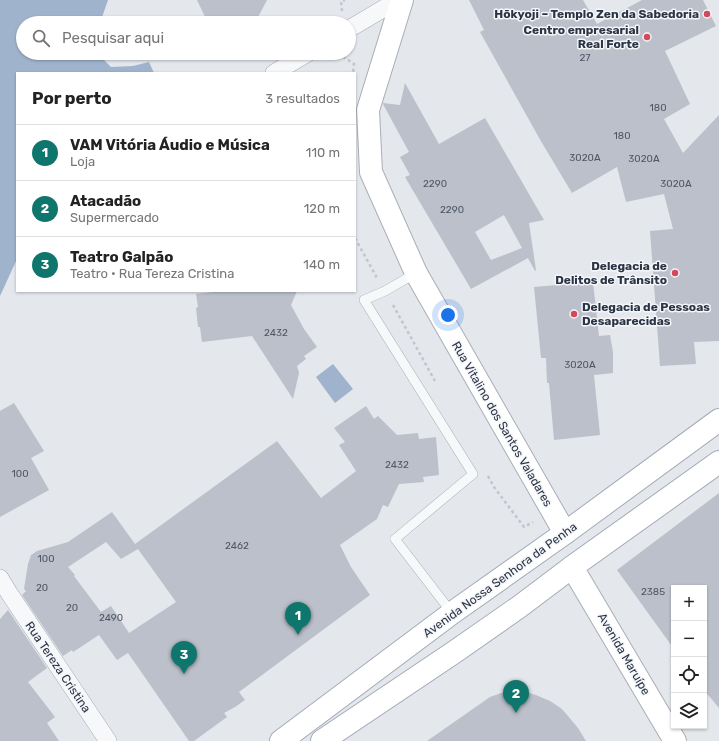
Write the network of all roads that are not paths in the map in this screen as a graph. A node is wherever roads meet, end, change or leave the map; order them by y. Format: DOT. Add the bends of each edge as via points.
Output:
graph roads {
  1 [pos="398,0"];
  2 [pos="402,0"];
  3 [pos="356,25"];
  4 [pos="296,60"];
  5 [pos="276,72"];
  6 [pos="416,273"];
  7 [pos="719,420"];
  8 [pos="719,462"];
  9 [pos="565,533"];
  10 [pos="520,565"];
  11 [pos="572,567"];
  12 [pos="0,578"];
  13 [pos="4,596"];
  14 [pos="452,613"];
  15 [pos="108,741"];
  16 [pos="281,741"];
  17 [pos="322,741"];
  18 [pos="675,741"];
  1 -- 3 [label="street"];
  2 -- 6 [label="main road, Rua Vitalino dos Santos Valadares" via="368,110 371,172"];
  4 -- 5 [label="street"];
  6 -- 9 [label="main road, Rua Vitalino dos Santos Valadares"];
  6 -- 14 [label="lane" via="364,300 473,474 395,539"];
  7 -- 9 [label="main road, Avenida Nossa Senhora da Penha"];
  8 -- 11 [label="main road"];
  9 -- 10 [label="main road, Avenida Nossa Senhora da Penha"];
  9 -- 11 [label="main road, Avenida Maruípe"];
  10 -- 11 [label="main road" via="551,560"];
  10 -- 14 [label="main road, Avenida Nossa Senhora da Penha"];
  11 -- 17 [label="main road" via="453,653"];
  11 -- 18 [label="main road, Avenida Maruípe"];
  12 -- 13 [label="street, Rua Tereza Cristina"];
  13 -- 15 [label="street, Rua Tereza Cristina"];
  14 -- 16 [label="main road, Avenida Nossa Senhora da Penha"];
}
